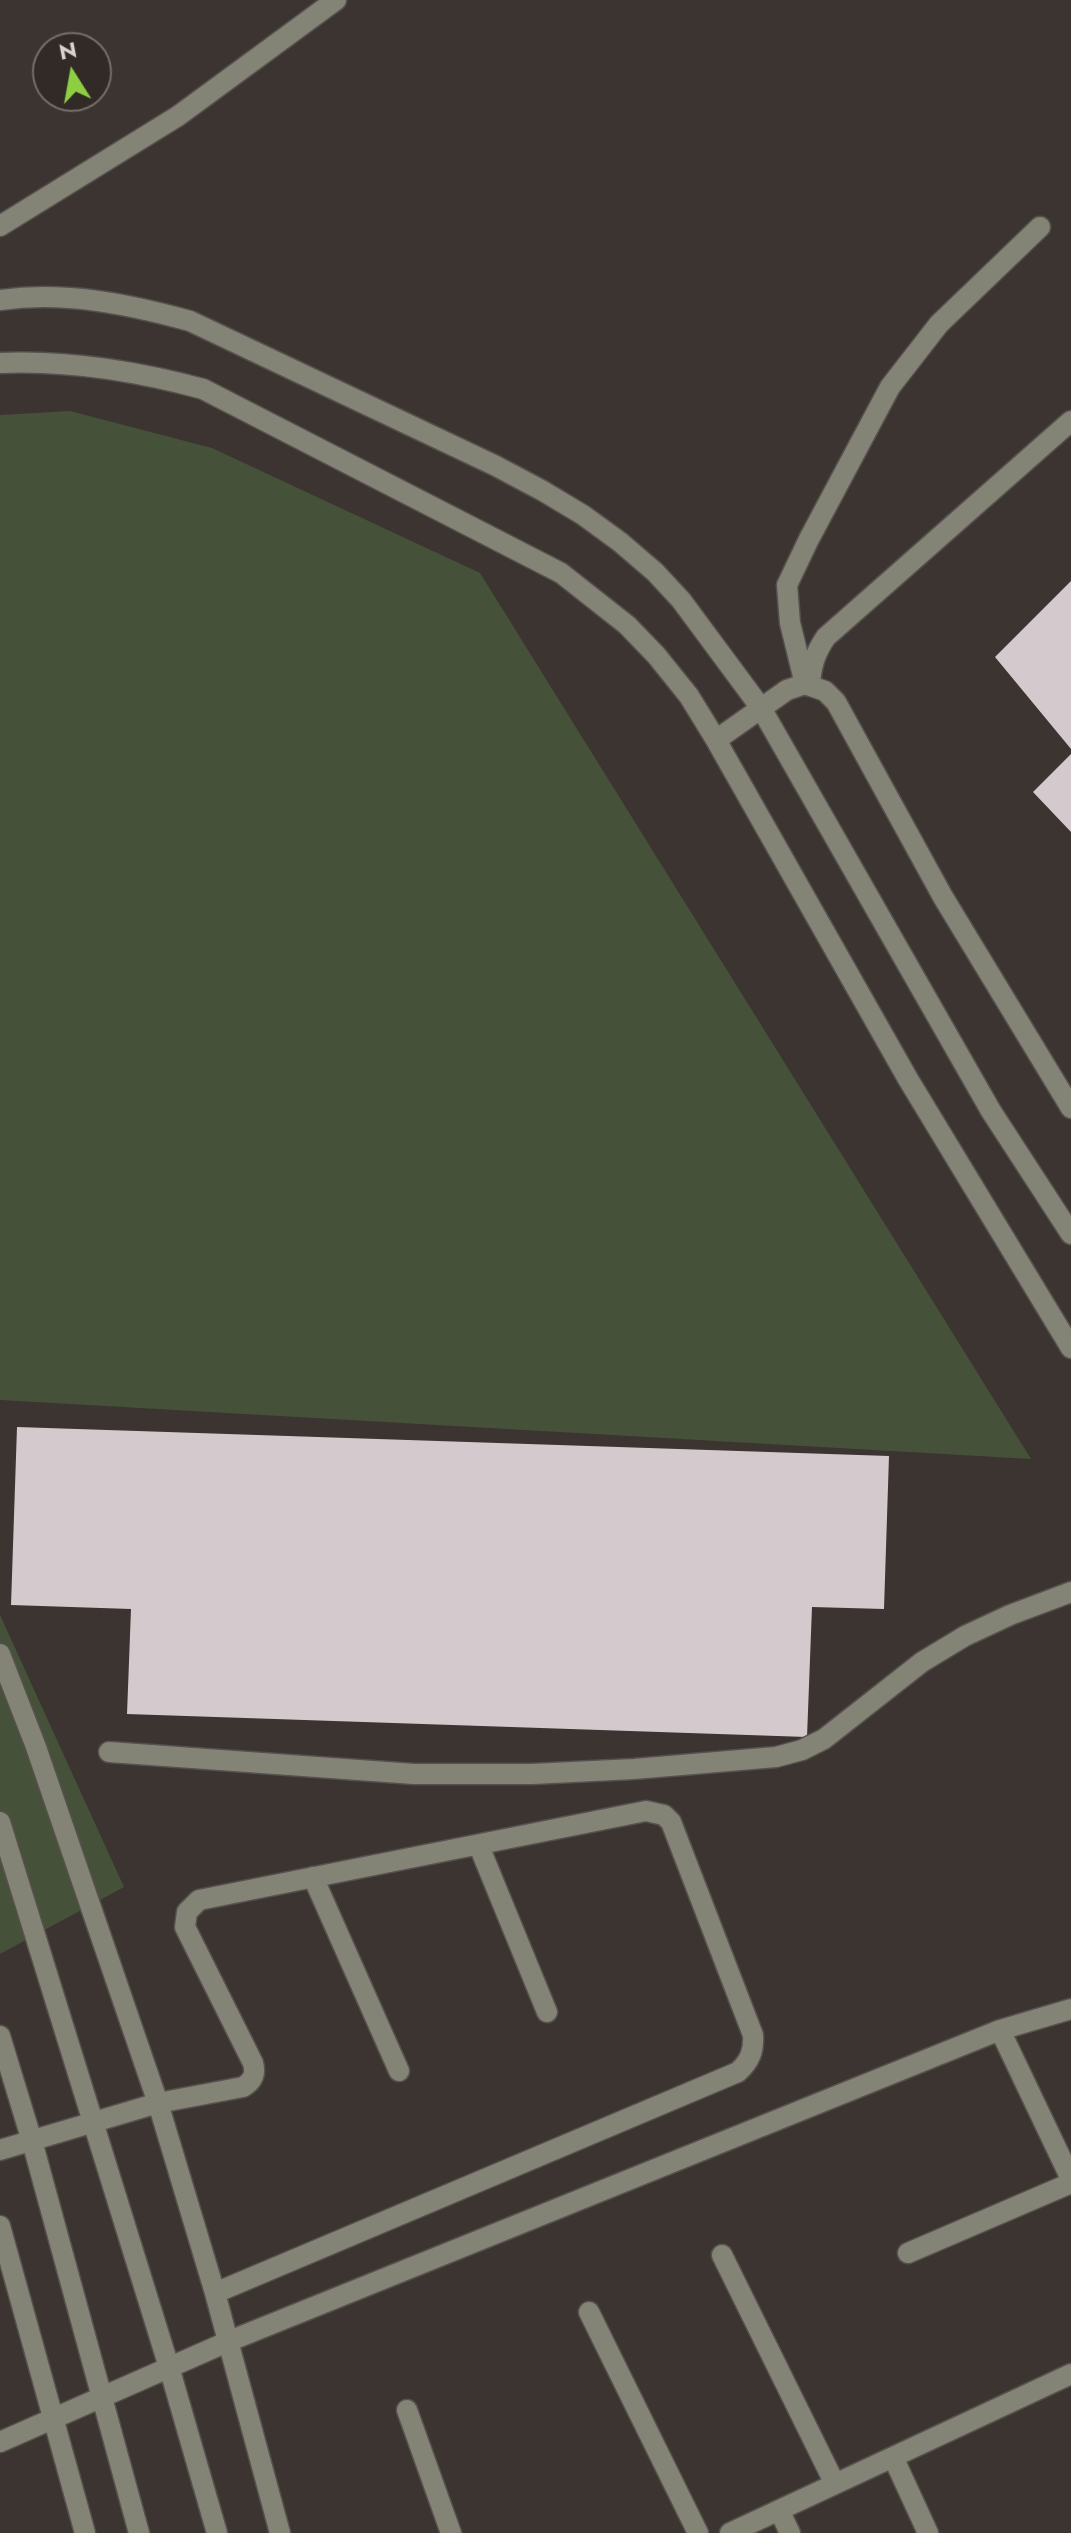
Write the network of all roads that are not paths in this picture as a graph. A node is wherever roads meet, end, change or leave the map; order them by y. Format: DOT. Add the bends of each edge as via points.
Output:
graph roads {
  1 [pos="336,0"];
  2 [pos="0,226"];
  3 [pos="1040,227"];
  4 [pos="0,300"];
  5 [pos="0,363"];
  6 [pos="1071,421"];
  7 [pos="808,685"];
  8 [pos="761,708"];
  9 [pos="716,740"];
  10 [pos="1071,1108"];
  11 [pos="1071,1234"];
  12 [pos="1071,1348"];
  13 [pos="1071,1592"];
  14 [pos="0,1654"];
  15 [pos="109,1752"];
  16 [pos="0,1822"];
  17 [pos="479,1846"];
  18 [pos="313,1877"];
  19 [pos="1071,2009"];
  20 [pos="547,2012"];
  21 [pos="1000,2030"];
  22 [pos="0,2036"];
  23 [pos="399,2071"];
  24 [pos="158,2103"];
  25 [pos="91,2121"];
  26 [pos="32,2141"];
  27 [pos="0,2150"];
  28 [pos="1071,2181"];
  29 [pos="0,2226"];
  30 [pos="908,2253"];
  31 [pos="722,2255"];
  32 [pos="215,2293"];
  33 [pos="589,2312"];
  34 [pos="227,2342"];
  35 [pos="169,2367"];
  36 [pos="1070,2378"];
  37 [pos="101,2397"];
  38 [pos="407,2410"];
  39 [pos="54,2418"];
  40 [pos="0,2442"];
  41 [pos="893,2457"];
  42 [pos="835,2484"];
  43 [pos="779,2510"];
  44 [pos="85,2533"];
  45 [pos="139,2533"];
  46 [pos="217,2533"];
  47 [pos="280,2533"];
  48 [pos="451,2533"];
  49 [pos="698,2533"];
  50 [pos="730,2533"];
  51 [pos="790,2533"];
  52 [pos="928,2533"];
  1 -- 2 [label="street" via="178,116"];
  3 -- 7 [label="street" via="939,324 890,387 809,539 787,585 790,623"];
  4 -- 8 [label="street" via="101,301 190,321 508,472 583,515 655,572"];
  5 -- 9 [label="street" via="67,363 203,389 561,573 656,655"];
  6 -- 7 [label="street" via="826,637 816,651"];
  7 -- 8 [label="street" via="787,690"];
  7 -- 10 [label="street" via="836,702 943,897"];
  8 -- 9 [label="street"];
  8 -- 11 [label="street" via="991,1111"];
  9 -- 12 [label="street" via="901,1066"];
  13 -- 15 [label="street" via="965,1636 922,1662 824,1739 776,1757 532,1774 414,1774"];
  14 -- 24 [label="street"];
  16 -- 25 [label="street"];
  17 -- 18 [label="street"];
  17 -- 20 [label="street"];
  17 -- 32 [label="street" via="646,1811 664,1815 753,2035 750,2058 738,2072"];
  18 -- 23 [label="street"];
  18 -- 24 [label="street" via="199,1900 187,1912 185,1927 255,2070 243,2087"];
  19 -- 21 [label="street"];
  21 -- 28 [label="street"];
  21 -- 34 [label="street"];
  22 -- 26 [label="street"];
  24 -- 25 [label="street"];
  24 -- 32 [label="street"];
  25 -- 26 [label="street"];
  25 -- 35 [label="street"];
  26 -- 27 [label="street"];
  26 -- 37 [label="street"];
  28 -- 30 [label="street"];
  29 -- 39 [label="street"];
  31 -- 42 [label="street"];
  32 -- 34 [label="street"];
  33 -- 49 [label="street"];
  34 -- 35 [label="street"];
  34 -- 47 [label="street"];
  35 -- 37 [label="street"];
  35 -- 46 [label="street"];
  36 -- 41 [label="street"];
  37 -- 39 [label="street"];
  37 -- 45 [label="street"];
  38 -- 48 [label="street"];
  39 -- 40 [label="street"];
  39 -- 44 [label="street"];
  41 -- 42 [label="street"];
  41 -- 52 [label="street"];
  42 -- 43 [label="street"];
  43 -- 50 [label="street"];
  43 -- 51 [label="street"];
}
